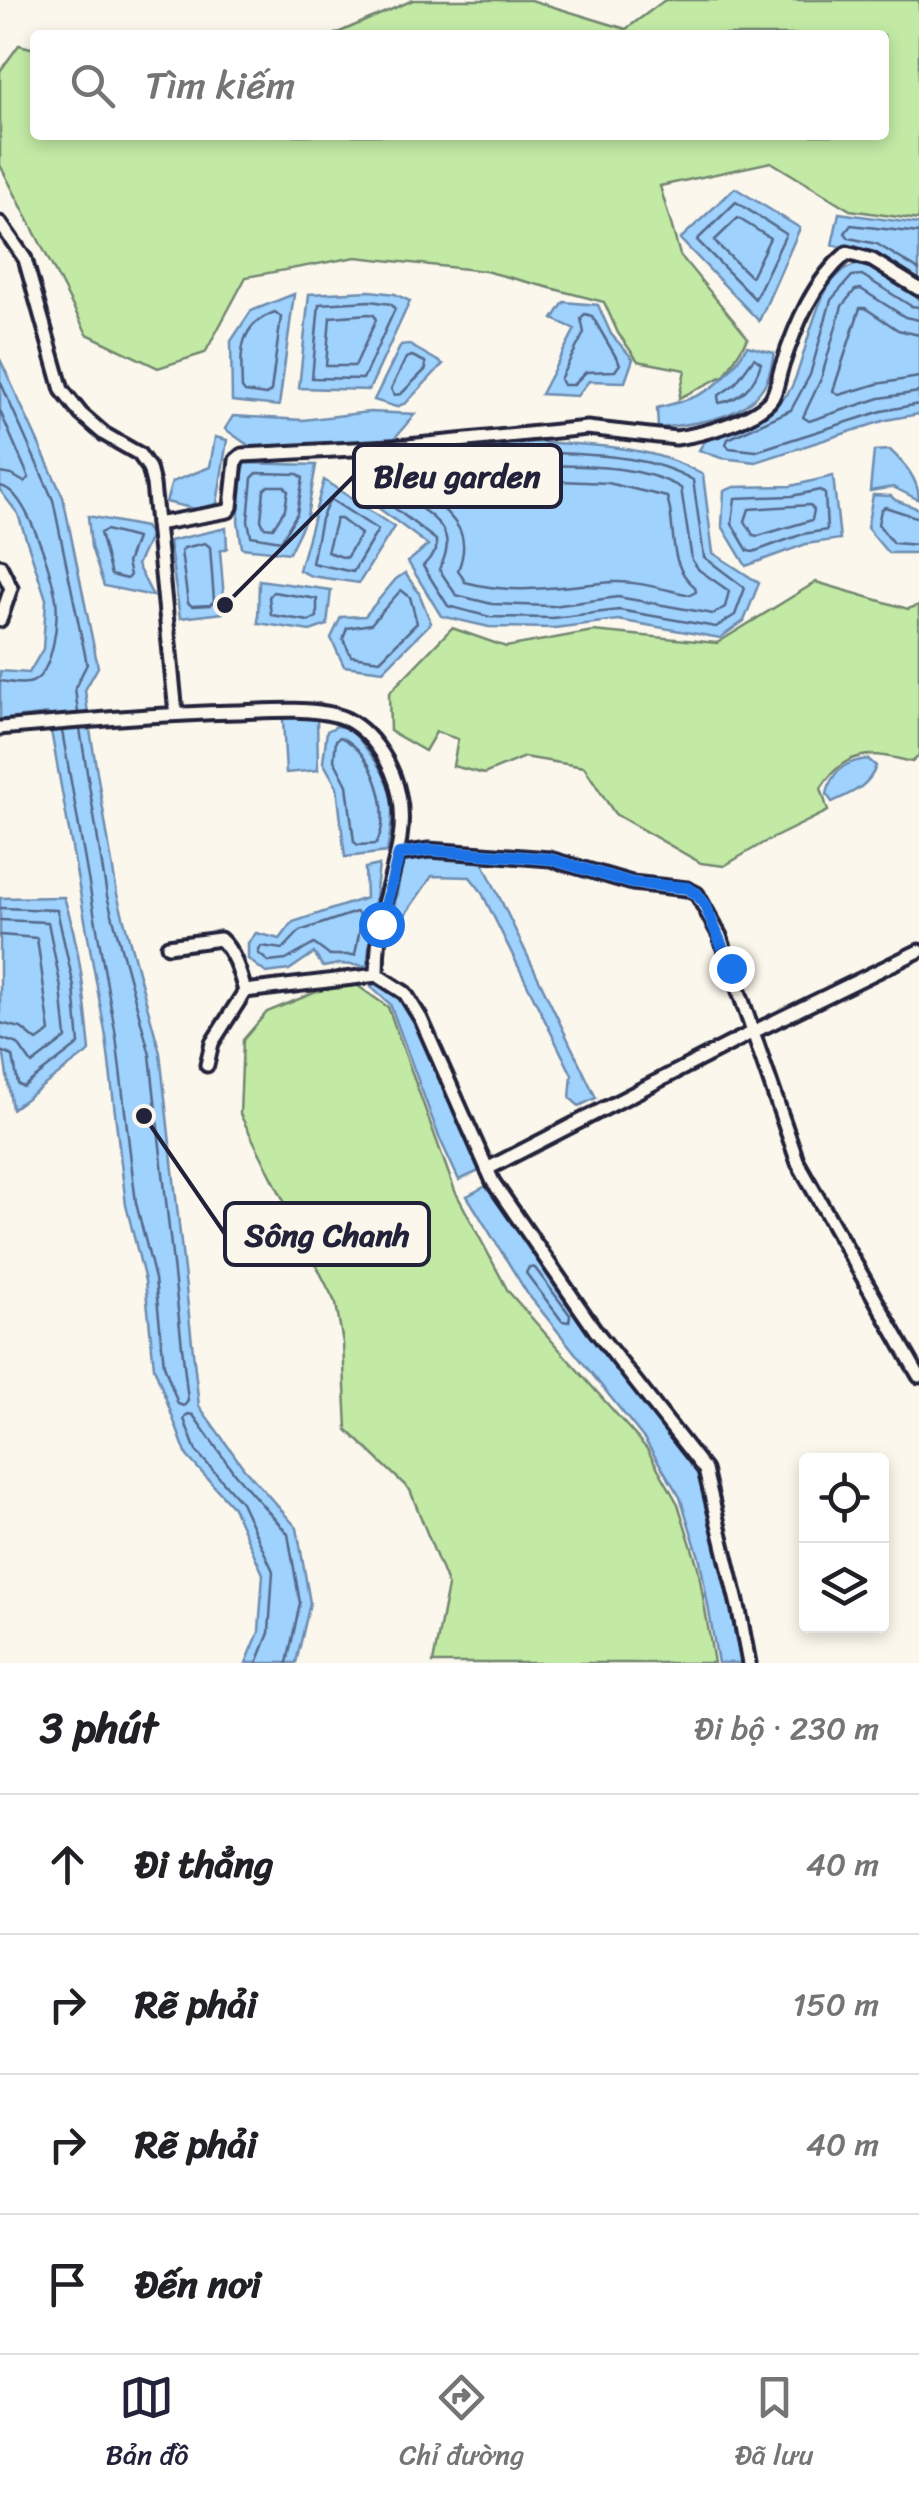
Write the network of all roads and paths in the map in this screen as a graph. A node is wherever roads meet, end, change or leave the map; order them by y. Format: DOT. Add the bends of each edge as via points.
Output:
graph roads {
  1 [pos="0,223"];
  2 [pos="919,289"];
  3 [pos="157,524"];
  4 [pos="0,566"];
  5 [pos="0,620"];
  6 [pos="176,714"];
  7 [pos="0,728"];
  8 [pos="399,854"];
  9 [pos="168,946"];
  10 [pos="919,951"];
  11 [pos="377,975"];
  12 [pos="245,992"];
  13 [pos="753,1032"];
  14 [pos="208,1065"];
  15 [pos="486,1169"];
  16 [pos="919,1376"];
  17 [pos="748,1663"];
  1 -- 3 [label="street" via="25,259 62,390 81,414 149,468"];
  2 -- 3 [label="street" via="872,260 846,253 826,270 806,305 772,400 748,417 688,436 587,428 242,455 228,511"];
  3 -- 6 [label="street"];
  4 -- 5 [label="street" via="11,588"];
  6 -- 7 [label="street"];
  6 -- 8 [label="street" via="336,715 361,729 384,756 400,796"];
  8 -- 11 [label="street" via="384,903"];
  8 -- 13 [label="street" via="550,859 632,883 687,888 705,905 720,936"];
  9 -- 12 [label="street" via="220,939"];
  10 -- 13 [label="street"];
  11 -- 12 [label="street"];
  11 -- 15 [label="street" via="405,993 421,1019"];
  12 -- 14 [label="street" via="212,1043"];
  13 -- 15 [label="street"];
  13 -- 16 [label="street" via="803,1173"];
  15 -- 17 [label="street" via="586,1317 705,1470"];
}
